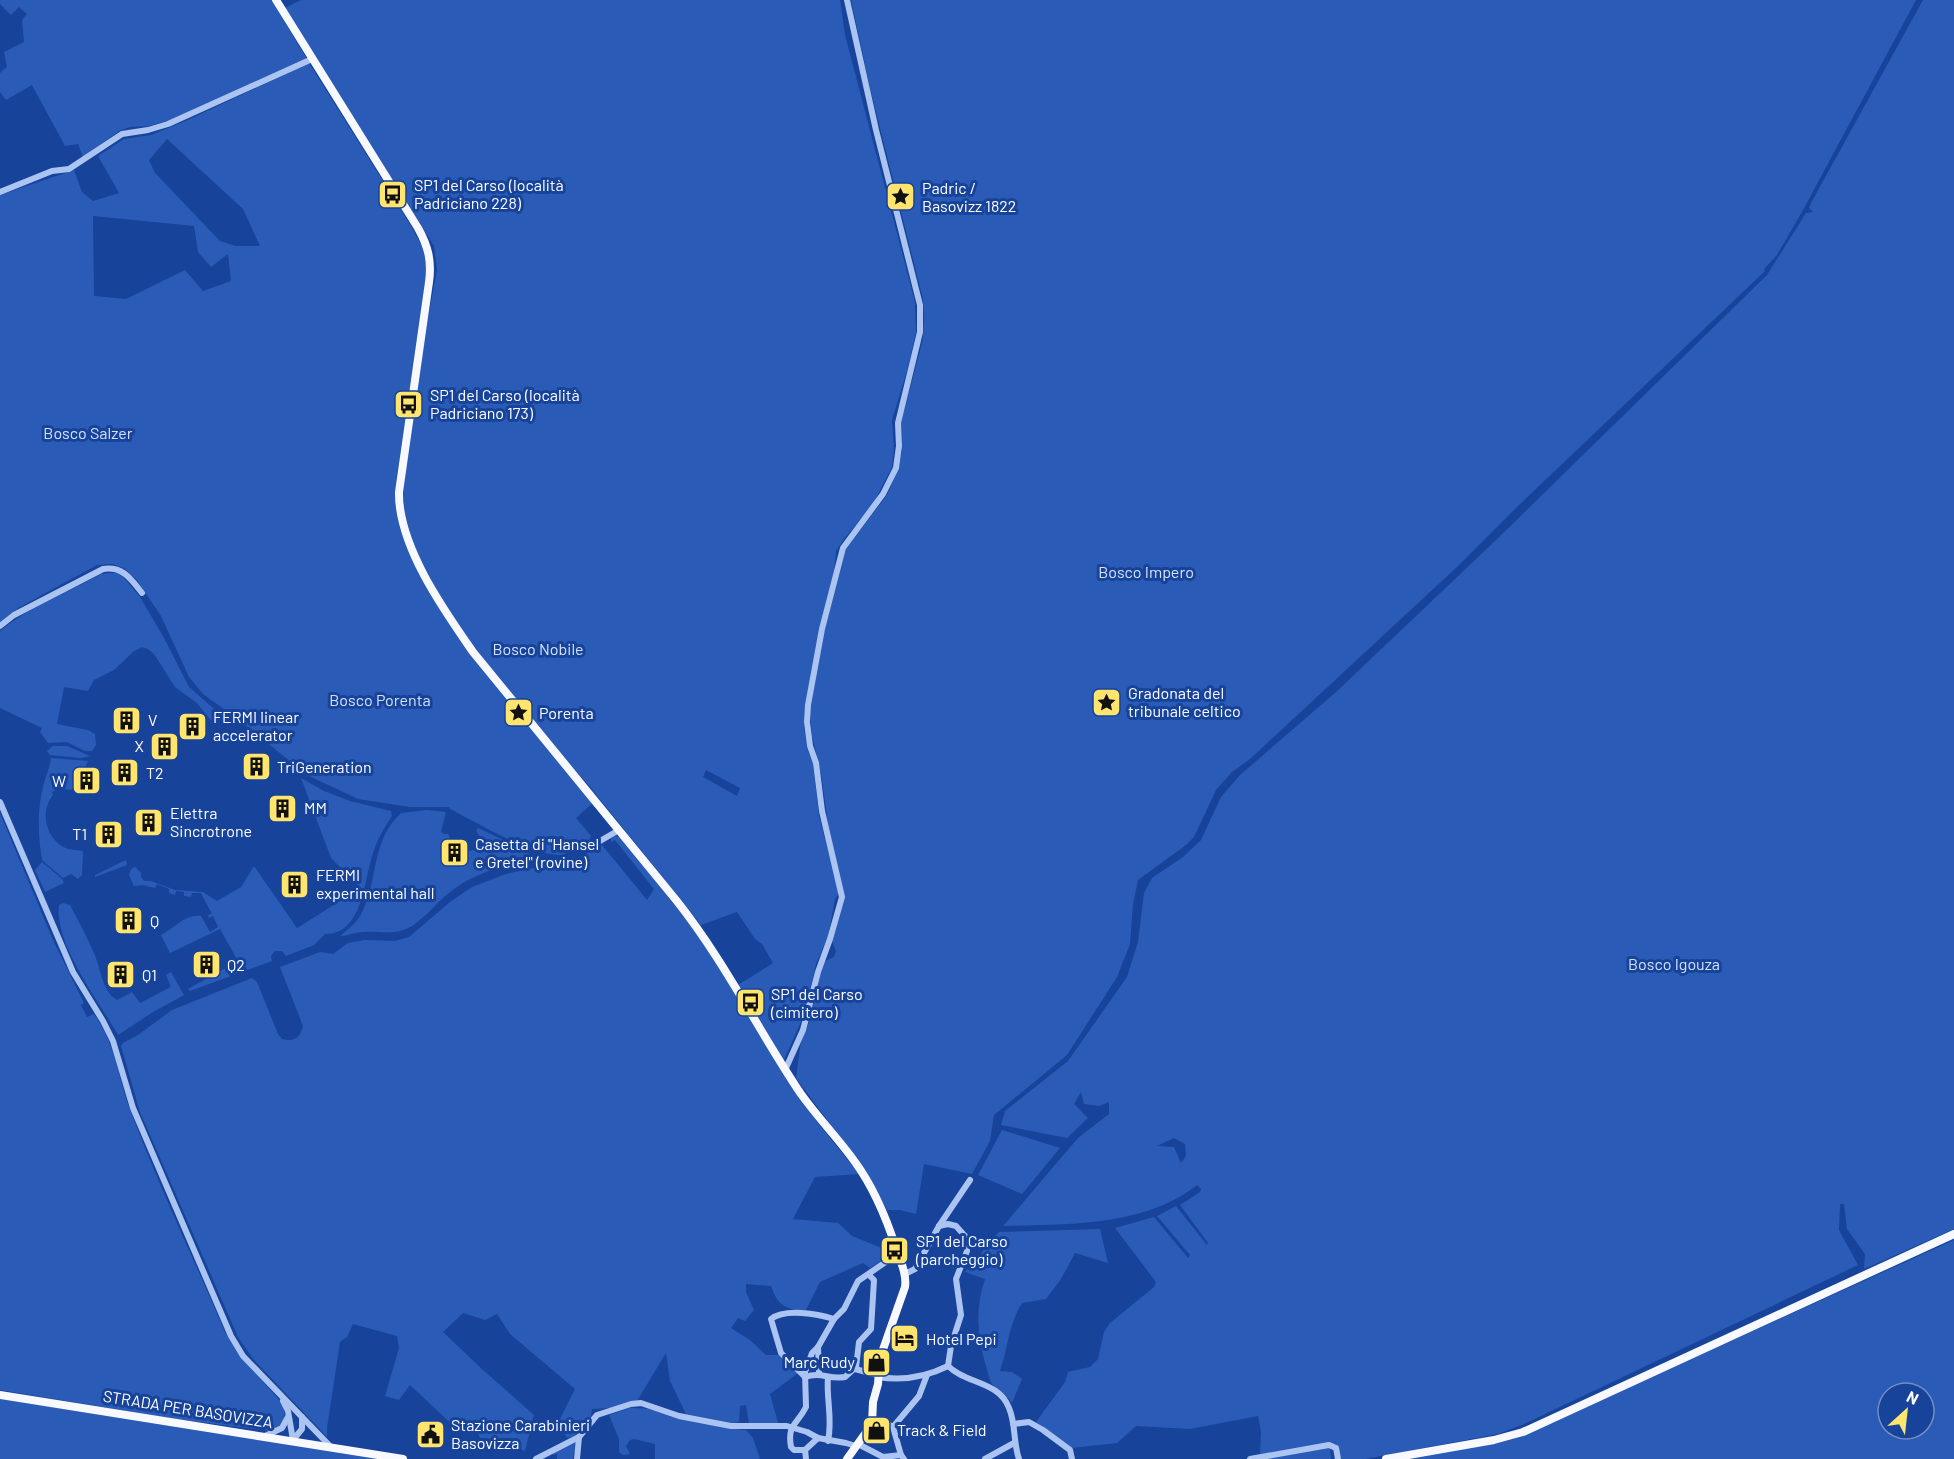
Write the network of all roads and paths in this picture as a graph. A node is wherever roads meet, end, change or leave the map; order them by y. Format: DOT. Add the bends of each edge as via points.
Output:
graph roads {
  1 [pos="276,0"];
  2 [pos="848,0"];
  3 [pos="312,60"];
  4 [pos="0,192"];
  5 [pos="142,593"];
  6 [pos="0,626"];
  7 [pos="0,802"];
  8 [pos="620,830"];
  9 [pos="588,848"];
  10 [pos="786,1068"];
  11 [pos="970,1180"];
  12 [pos="939,1226"];
  13 [pos="1954,1234"];
  14 [pos="899,1256"];
  15 [pos="905,1274"];
  16 [pos="869,1275"];
  17 [pos="834,1319"];
  18 [pos="818,1347"];
  19 [pos="948,1366"];
  20 [pos="855,1369"];
  21 [pos="819,1373"];
  22 [pos="927,1375"];
  23 [pos="878,1376"];
  24 [pos="805,1377"];
  25 [pos="828,1377"];
  26 [pos="271,1385"];
  27 [pos="0,1395"];
  28 [pos="288,1416"];
  29 [pos="302,1416"];
  30 [pos="873,1421"];
  31 [pos="1013,1424"];
  32 [pos="791,1427"];
  33 [pos="893,1427"];
  34 [pos="264,1436"];
  35 [pos="579,1437"];
  36 [pos="818,1438"];
  37 [pos="293,1440"];
  38 [pos="828,1440"];
  39 [pos="1014,1443"];
  40 [pos="857,1445"];
  41 [pos="331,1447"];
  42 [pos="805,1450"];
  43 [pos="903,1457"];
  44 [pos="882,1458"];
  45 [pos="403,1459"];
  46 [pos="536,1459"];
  47 [pos="577,1459"];
  48 [pos="808,1459"];
  49 [pos="847,1459"];
  50 [pos="985,1459"];
  51 [pos="1019,1459"];
  52 [pos="1072,1459"];
  53 [pos="1250,1459"];
  54 [pos="1338,1459"];
  55 [pos="1386,1459"];
  1 -- 3 [label="main road"];
  2 -- 10 [label="street" via="921,321 898,423 896,468 883,495 842,549 808,705 810,746 842,897 803,1030"];
  3 -- 4 [label="street" via="168,124 122,134 69,169 52,171"];
  3 -- 8 [label="main road" via="428,249 429,282 399,492 405,535 434,592 473,652"];
  5 -- 6 [label="street" via="124,572 104,569"];
  7 -- 26 [label="street" via="73,972 113,1041 137,1118 227,1328 243,1356"];
  8 -- 9 [label="street"];
  8 -- 10 [label="main road" via="707,941"];
  10 -- 14 [label="main road" via="873,1190"];
  11 -- 12 [label="street"];
  12 -- 15 [label="street" via="915,1269"];
  12 -- 19 [label="street" via="956,1226 967,1240 956,1279 960,1320"];
  13 -- 55 [label="main road" via="1523,1432"];
  14 -- 15 [label="main road"];
  14 -- 16 [label="street"];
  15 -- 23 [label="main road" via="905,1287 881,1353"];
  16 -- 17 [label="street" via="858,1281 844,1309"];
  16 -- 20 [label="street" via="874,1280 871,1329 859,1342"];
  17 -- 18 [label="street"];
  17 -- 24 [label="street" via="790,1312 771,1319 782,1353"];
  18 -- 21 [label="street"];
  18 -- 24 [label="street" via="809,1360"];
  19 -- 22 [label="street"];
  19 -- 31 [label="street" via="998,1392 1010,1408"];
  20 -- 23 [label="street"];
  20 -- 25 [label="street" via="845,1377"];
  21 -- 24 [label="street"];
  21 -- 25 [label="street"];
  22 -- 23 [label="street" via="892,1379"];
  22 -- 33 [label="street" via="919,1396"];
  23 -- 30 [label="main road"];
  24 -- 32 [label="street" via="806,1407"];
  25 -- 38 [label="street"];
  26 -- 28 [label="street" via="285,1404"];
  26 -- 29 [label="street"];
  27 -- 34 [label="main road, STRADA PER BASOVIZZA"];
  28 -- 34 [label="street" via="282,1428"];
  28 -- 37 [label="street"];
  29 -- 37 [label="street" via="302,1429"];
  29 -- 41 [label="street"];
  30 -- 33 [label="street"];
  30 -- 40 [label="main road"];
  31 -- 39 [label="street"];
  31 -- 52 [label="street" via="1029,1422 1043,1430 1070,1450"];
  32 -- 35 [label="street" via="731,1426 641,1403 597,1415"];
  32 -- 36 [label="street"];
  32 -- 42 [label="street" via="791,1447"];
  33 -- 43 [label="street"];
  34 -- 37 [label="main road, STRADA PER BASOVIZZA"];
  35 -- 46 [label="street"];
  35 -- 47 [label="street"];
  36 -- 38 [label="street"];
  36 -- 42 [label="street"];
  37 -- 41 [label="main road, STRADA PER BASOVIZZA"];
  38 -- 40 [label="street"];
  39 -- 50 [label="street"];
  39 -- 51 [label="street"];
  40 -- 44 [label="street"];
  40 -- 49 [label="main road"];
  41 -- 45 [label="main road, STRADA PER BASOVIZZA"];
  42 -- 48 [label="street"];
  43 -- 44 [label="street"];
  53 -- 54 [label="street" via="1329,1445 1336,1448"];
}
